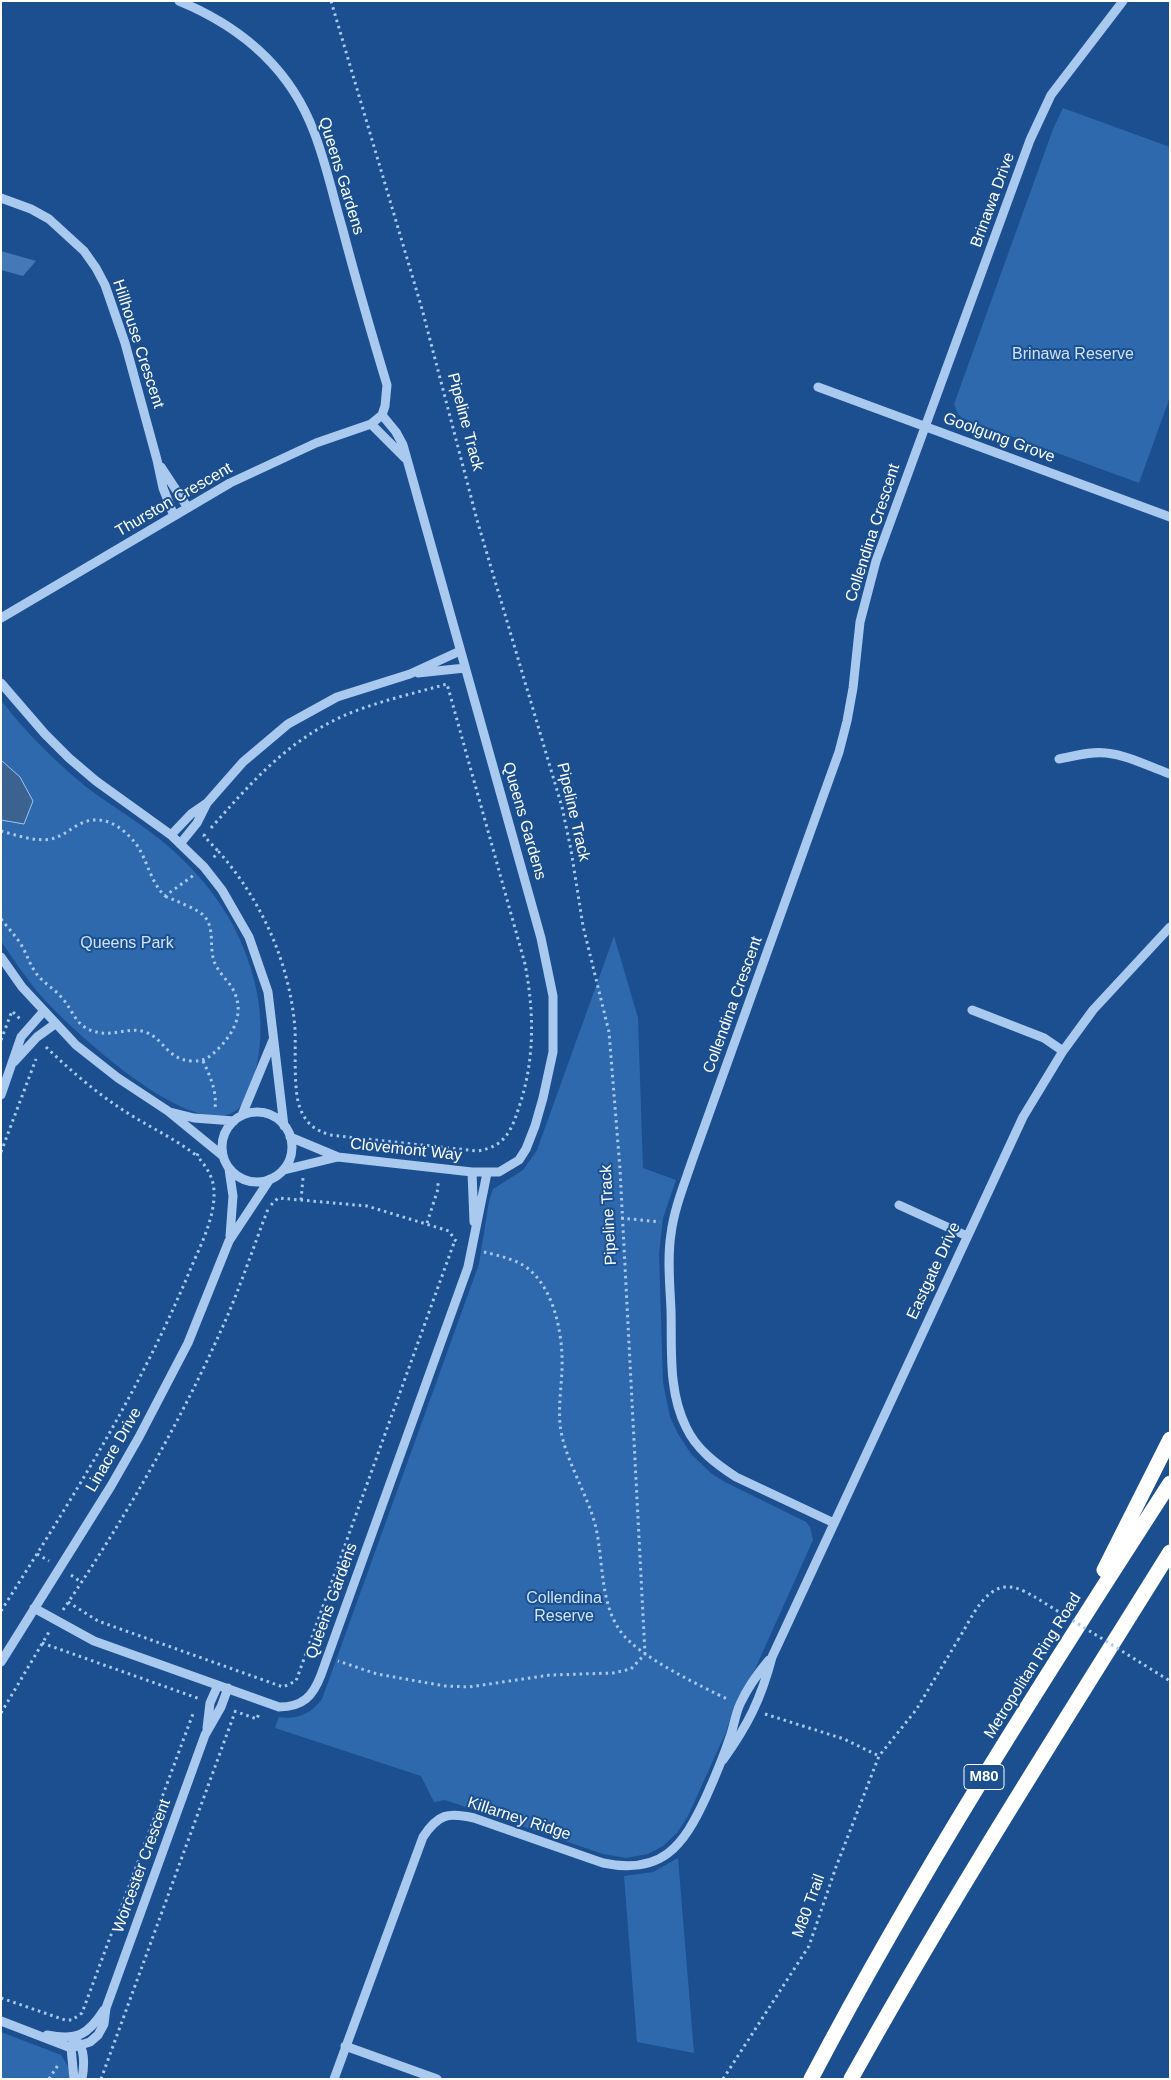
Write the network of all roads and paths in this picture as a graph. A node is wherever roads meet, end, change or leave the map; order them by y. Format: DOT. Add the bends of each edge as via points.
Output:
graph roads {
  1 [pos="179,1"];
  2 [pos="331,1"];
  3 [pos="1124,1"];
  4 [pos="1,198"];
  5 [pos="818,387"];
  6 [pos="382,415"];
  7 [pos="371,424"];
  8 [pos="926,427"];
  9 [pos="405,458"];
  10 [pos="158,460"];
  11 [pos="188,508"];
  12 [pos="174,516"];
  13 [pos="1170,517"];
  14 [pos="1,618"];
  15 [pos="460,651"];
  16 [pos="465,668"];
  17 [pos="410,674"];
  18 [pos="1,683"];
  19 [pos="1060,759"];
  20 [pos="1170,774"];
  21 [pos="207,803"];
  22 [pos="1,831"];
  23 [pos="171,835"];
  24 [pos="180,844"];
  25 [pos="219,852"];
  26 [pos="204,867"];
  27 [pos="165,896"];
  28 [pos="1,919"];
  29 [pos="1170,927"];
  30 [pos="1,957"];
  31 [pos="972,1010"];
  32 [pos="43,1012"];
  33 [pos="55,1024"];
  34 [pos="273,1040"];
  35 [pos="41,1051"];
  36 [pos="1063,1051"];
  37 [pos="38,1056"];
  38 [pos="12,1065"];
  39 [pos="1,1095"];
  40 [pos="168,1111"];
  41 [pos="242,1116"];
  42 [pos="234,1121"];
  43 [pos="284,1126"];
  44 [pos="290,1137"];
  45 [pos="442,1147"];
  46 [pos="1,1152"];
  47 [pos="196,1156"];
  48 [pos="223,1156"];
  49 [pos="338,1157"];
  50 [pos="439,1168"];
  51 [pos="229,1169"];
  52 [pos="283,1170"];
  53 [pos="472,1172"];
  54 [pos="487,1173"];
  55 [pos="270,1179"];
  56 [pos="233,1196"];
  57 [pos="252,1204"];
  58 [pos="899,1205"];
  59 [pos="269,1207"];
  60 [pos="621,1218"];
  61 [pos="427,1223"];
  62 [pos="673,1223"];
  63 [pos="475,1231"];
  64 [pos="968,1236"];
  65 [pos="454,1240"];
  66 [pos="229,1241"];
  67 [pos="473,1248"];
  68 [pos="1170,1440"];
  69 [pos="1170,1483"];
  70 [pos="834,1523"];
  71 [pos="1170,1552"];
  72 [pos="68,1602"];
  73 [pos="34,1608"];
  74 [pos="1,1611"];
  75 [pos="56,1621"];
  76 [pos="1068,1640"];
  77 [pos="42,1643"];
  78 [pos="645,1654"];
  79 [pos="327,1657"];
  80 [pos="772,1657"];
  81 [pos="1,1662"];
  82 [pos="1170,1681"];
  83 [pos="218,1685"];
  84 [pos="228,1688"];
  85 [pos="263,1701"];
  86 [pos="210,1703"];
  87 [pos="740,1704"];
  88 [pos="221,1707"];
  89 [pos="195,1708"];
  90 [pos="755,1709"];
  91 [pos="235,1712"];
  92 [pos="1,1713"];
  93 [pos="205,1735"];
  94 [pos="880,1756"];
  95 [pos="723,1760"];
  96 [pos="1,1998"];
  97 [pos="106,2008"];
  98 [pos="1,2021"];
  99 [pos="38,2034"];
  100 [pos="74,2037"];
  101 [pos="81,2046"];
  102 [pos="345,2046"];
  103 [pos="70,2048"];
  104 [pos="58,2065"];
  105 [pos="48,2079"];
  106 [pos="74,2079"];
  107 [pos="82,2079"];
  108 [pos="101,2079"];
  109 [pos="334,2079"];
  110 [pos="436,2079"];
  111 [pos="723,2079"];
  112 [pos="811,2079"];
  113 [pos="851,2079"];
  1 -- 6 [label="street, Queens Gardens" via="217,18 254,44 284,77 307,116 325,167 387,385"];
  2 -- 60 [label="path, Pipeline Track" via="422,309 477,520 562,807 583,926 609,1032"];
  3 -- 8 [label="street, Brinawa Drive" via="1064,77 1041,114"];
  4 -- 10 [label="street, Hillhouse Crescent" via="49,219 84,251 96,268 115,312"];
  5 -- 8 [label="street, Goolgung Grove"];
  6 -- 7 [label="street"];
  6 -- 9 [label="street, Queens Gardens" via="403,445"];
  7 -- 9 [label="street, Queens Gardens"];
  7 -- 11 [label="street, Thurston Crescent" via="273,462"];
  8 -- 13 [label="street, Goolgung Grove"];
  8 -- 62 [label="street, Collendina Crescent" via="867,591 848,721 829,784 692,1161"];
  9 -- 15 [label="street, Queens Gardens"];
  10 -- 11 [label="street, Hillhouse Crescent"];
  10 -- 12 [label="street, Hillhouse Crescent" via="163,488"];
  11 -- 12 [label="street, Thurston Crescent"];
  12 -- 14 [label="street, Thurston Crescent"];
  15 -- 16 [label="street, Queens Gardens"];
  15 -- 17 [label="street"];
  16 -- 17 [label="street"];
  16 -- 54 [label="street, Queens Gardens" via="541,938 553,996 553,1052 543,1098 526,1149 508,1168"];
  17 -- 21 [label="street" via="337,697 288,724 243,762"];
  18 -- 23 [label="street" via="69,758"];
  19 -- 20 [label="street" via="1106,753"];
  21 -- 23 [label="street"];
  21 -- 24 [label="street" via="197,823"];
  22 -- 27 [label="path" via="48,840 89,820 108,822 136,843 156,886"];
  23 -- 24 [label="street"];
  24 -- 26 [label="street"];
  25 -- 26 [label="path"];
  25 -- 45 [label="path" via="252,897 270,930 283,966 294,1023 298,1098 305,1118 312,1127 330,1135"];
  25 -- 45 [label="path" via="204,836 253,780 282,754 341,717 447,684 525,964 532,1006 532,1031 524,1092 503,1140 486,1150"];
  26 -- 27 [label="path"];
  26 -- 34 [label="street" via="222,890 249,937 268,992"];
  27 -- 28 [label="path" via="204,914 211,928 214,961 238,999 233,1030 210,1057 203,1060 179,1059 153,1035 138,1030 111,1034 82,1027 65,1001 36,974 21,945"];
  29 -- 36 [label="street, Eastgate Drive" via="1092,1010"];
  30 -- 32 [label="street"];
  31 -- 36 [label="street" via="1044,1038"];
  32 -- 33 [label="street"];
  32 -- 38 [label="street" via="21,1037"];
  33 -- 38 [label="street" via="26,1048"];
  33 -- 40 [label="street" via="98,1063"];
  34 -- 41 [label="street"];
  34 -- 43 [label="street"];
  35 -- 47 [label="path" via="45,1046 112,1102 182,1144"];
  36 -- 64 [label="street, Eastgate Drive" via="1023,1117"];
  37 -- 46 [label="path"];
  38 -- 39 [label="street"];
  40 -- 42 [label="street" via="194,1118"];
  40 -- 48 [label="street"];
  41 -- 42 [label="street"];
  41 -- 43 [label="street" via="265,1113"];
  42 -- 48 [label="street" via="223,1137"];
  43 -- 44 [label="street"];
  44 -- 49 [label="street, Clovemont Way"];
  44 -- 52 [label="street" via="289,1160"];
  45 -- 50 [label="path"];
  48 -- 51 [label="street"];
  49 -- 50 [label="street, Clovemont Way"];
  49 -- 52 [label="street, Clovemont Way"];
  50 -- 53 [label="street, Clovemont Way"];
  50 -- 61 [label="path" via="438,1189"];
  51 -- 55 [label="street" via="248,1181"];
  51 -- 56 [label="street, Linacre Drive"];
  52 -- 55 [label="street"];
  53 -- 54 [label="street, Queens Gardens"];
  53 -- 63 [label="street, Queens Gardens"];
  54 -- 63 [label="street, Queens Gardens"];
  55 -- 57 [label="street, Linacre Drive"];
  56 -- 66 [label="street, Linacre Drive"];
  56 -- 74 [label="path" via="215,1191 208,1224 153,1354 90,1470"];
  57 -- 59 [label="path"];
  57 -- 66 [label="street, Linacre Drive"];
  58 -- 64 [label="street"];
  59 -- 61 [label="path" via="278,1198 358,1206"];
  59 -- 72 [label="path" via="202,1372 139,1488"];
  60 -- 62 [label="path"];
  60 -- 78 [label="path, Pipeline Track"];
  61 -- 65 [label="path" via="449,1231"];
  62 -- 70 [label="street, Collendina Crescent" via="669,1258 672,1372 675,1395 686,1428 696,1444 723,1469"];
  63 -- 67 [label="street, Queens Gardens"];
  64 -- 70 [label="street, Eastgate Drive"];
  65 -- 67 [label="path"];
  65 -- 72 [label="path" via="296,1682 283,1687 98,1621"];
  66 -- 73 [label="street, Linacre Drive" via="188,1343 164,1390 111,1486"];
  67 -- 78 [label="path" via="509,1259 532,1272 550,1300 561,1339 560,1423 563,1440 594,1523 612,1617 631,1644"];
  67 -- 79 [label="street, Queens Gardens"];
  68 -- 76 [label="highway"];
  69 -- 76 [label="highway, Metropolitan Ring Road / M80"];
  70 -- 80 [label="street, Eastgate Drive"];
  71 -- 113 [label="highway, M80" via="975,1866"];
  72 -- 75 [label="path"];
  73 -- 75 [label="street, Queens Gardens"];
  73 -- 81 [label="street, Linacre Drive"];
  75 -- 77 [label="path"];
  75 -- 83 [label="street, Queens Gardens" via="94,1641"];
  76 -- 112 [label="highway, Metropolitan Ring Road / M80" via="918,1885"];
  77 -- 86 [label="path"];
  77 -- 92 [label="path"];
  78 -- 79 [label="path" via="631,1669 613,1673 550,1675 470,1687 377,1674"];
  78 -- 87 [label="path"];
  79 -- 85 [label="street, Queens Gardens" via="316,1688 303,1702 279,1707"];
  80 -- 87 [label="street, Eastgate Drive"];
  80 -- 90 [label="street, Eastgate Drive"];
  82 -- 94 [label="path, M80 Trail, bridge" via="1036,1597 1007,1587 995,1590 958,1640 916,1710"];
  83 -- 84 [label="street, Queens Gardens"];
  83 -- 86 [label="street, Worcester Crescent"];
  84 -- 85 [label="street, Queens Gardens"];
  84 -- 88 [label="street, Worcester Crescent"];
  85 -- 91 [label="path" via="257,1719"];
  86 -- 93 [label="street, Worcester Crescent"];
  87 -- 95 [label="street, Killarney Ridge"];
  88 -- 91 [label="path"];
  88 -- 93 [label="street, Worcester Crescent"];
  89 -- 96 [label="path" via="82,2013 72,2020 65,2020"];
  90 -- 94 [label="path" via="844,1739"];
  90 -- 95 [label="street, Killarney Ridge"];
  91 -- 108 [label="path"];
  93 -- 97 [label="street, Worcester Crescent"];
  94 -- 111 [label="path, M80 Trail" via="809,1946"];
  95 -- 102 [label="street, Killarney Ridge" via="686,1836 664,1857 637,1866 602,1863 459,1814 440,1818 423,1837"];
  97 -- 100 [label="street, Worcester Crescent" via="89,2030"];
  97 -- 101 [label="street, Worcester Crescent" via="104,2024 98,2035"];
  98 -- 99 [label="street"];
  99 -- 100 [label="street"];
  99 -- 103 [label="street"];
  100 -- 101 [label="street"];
  100 -- 103 [label="street"];
  101 -- 103 [label="street"];
  101 -- 107 [label="street"];
  102 -- 109 [label="street, Killarney Ridge"];
  102 -- 110 [label="street"];
  103 -- 106 [label="street"];
  104 -- 105 [label="path"];
}
